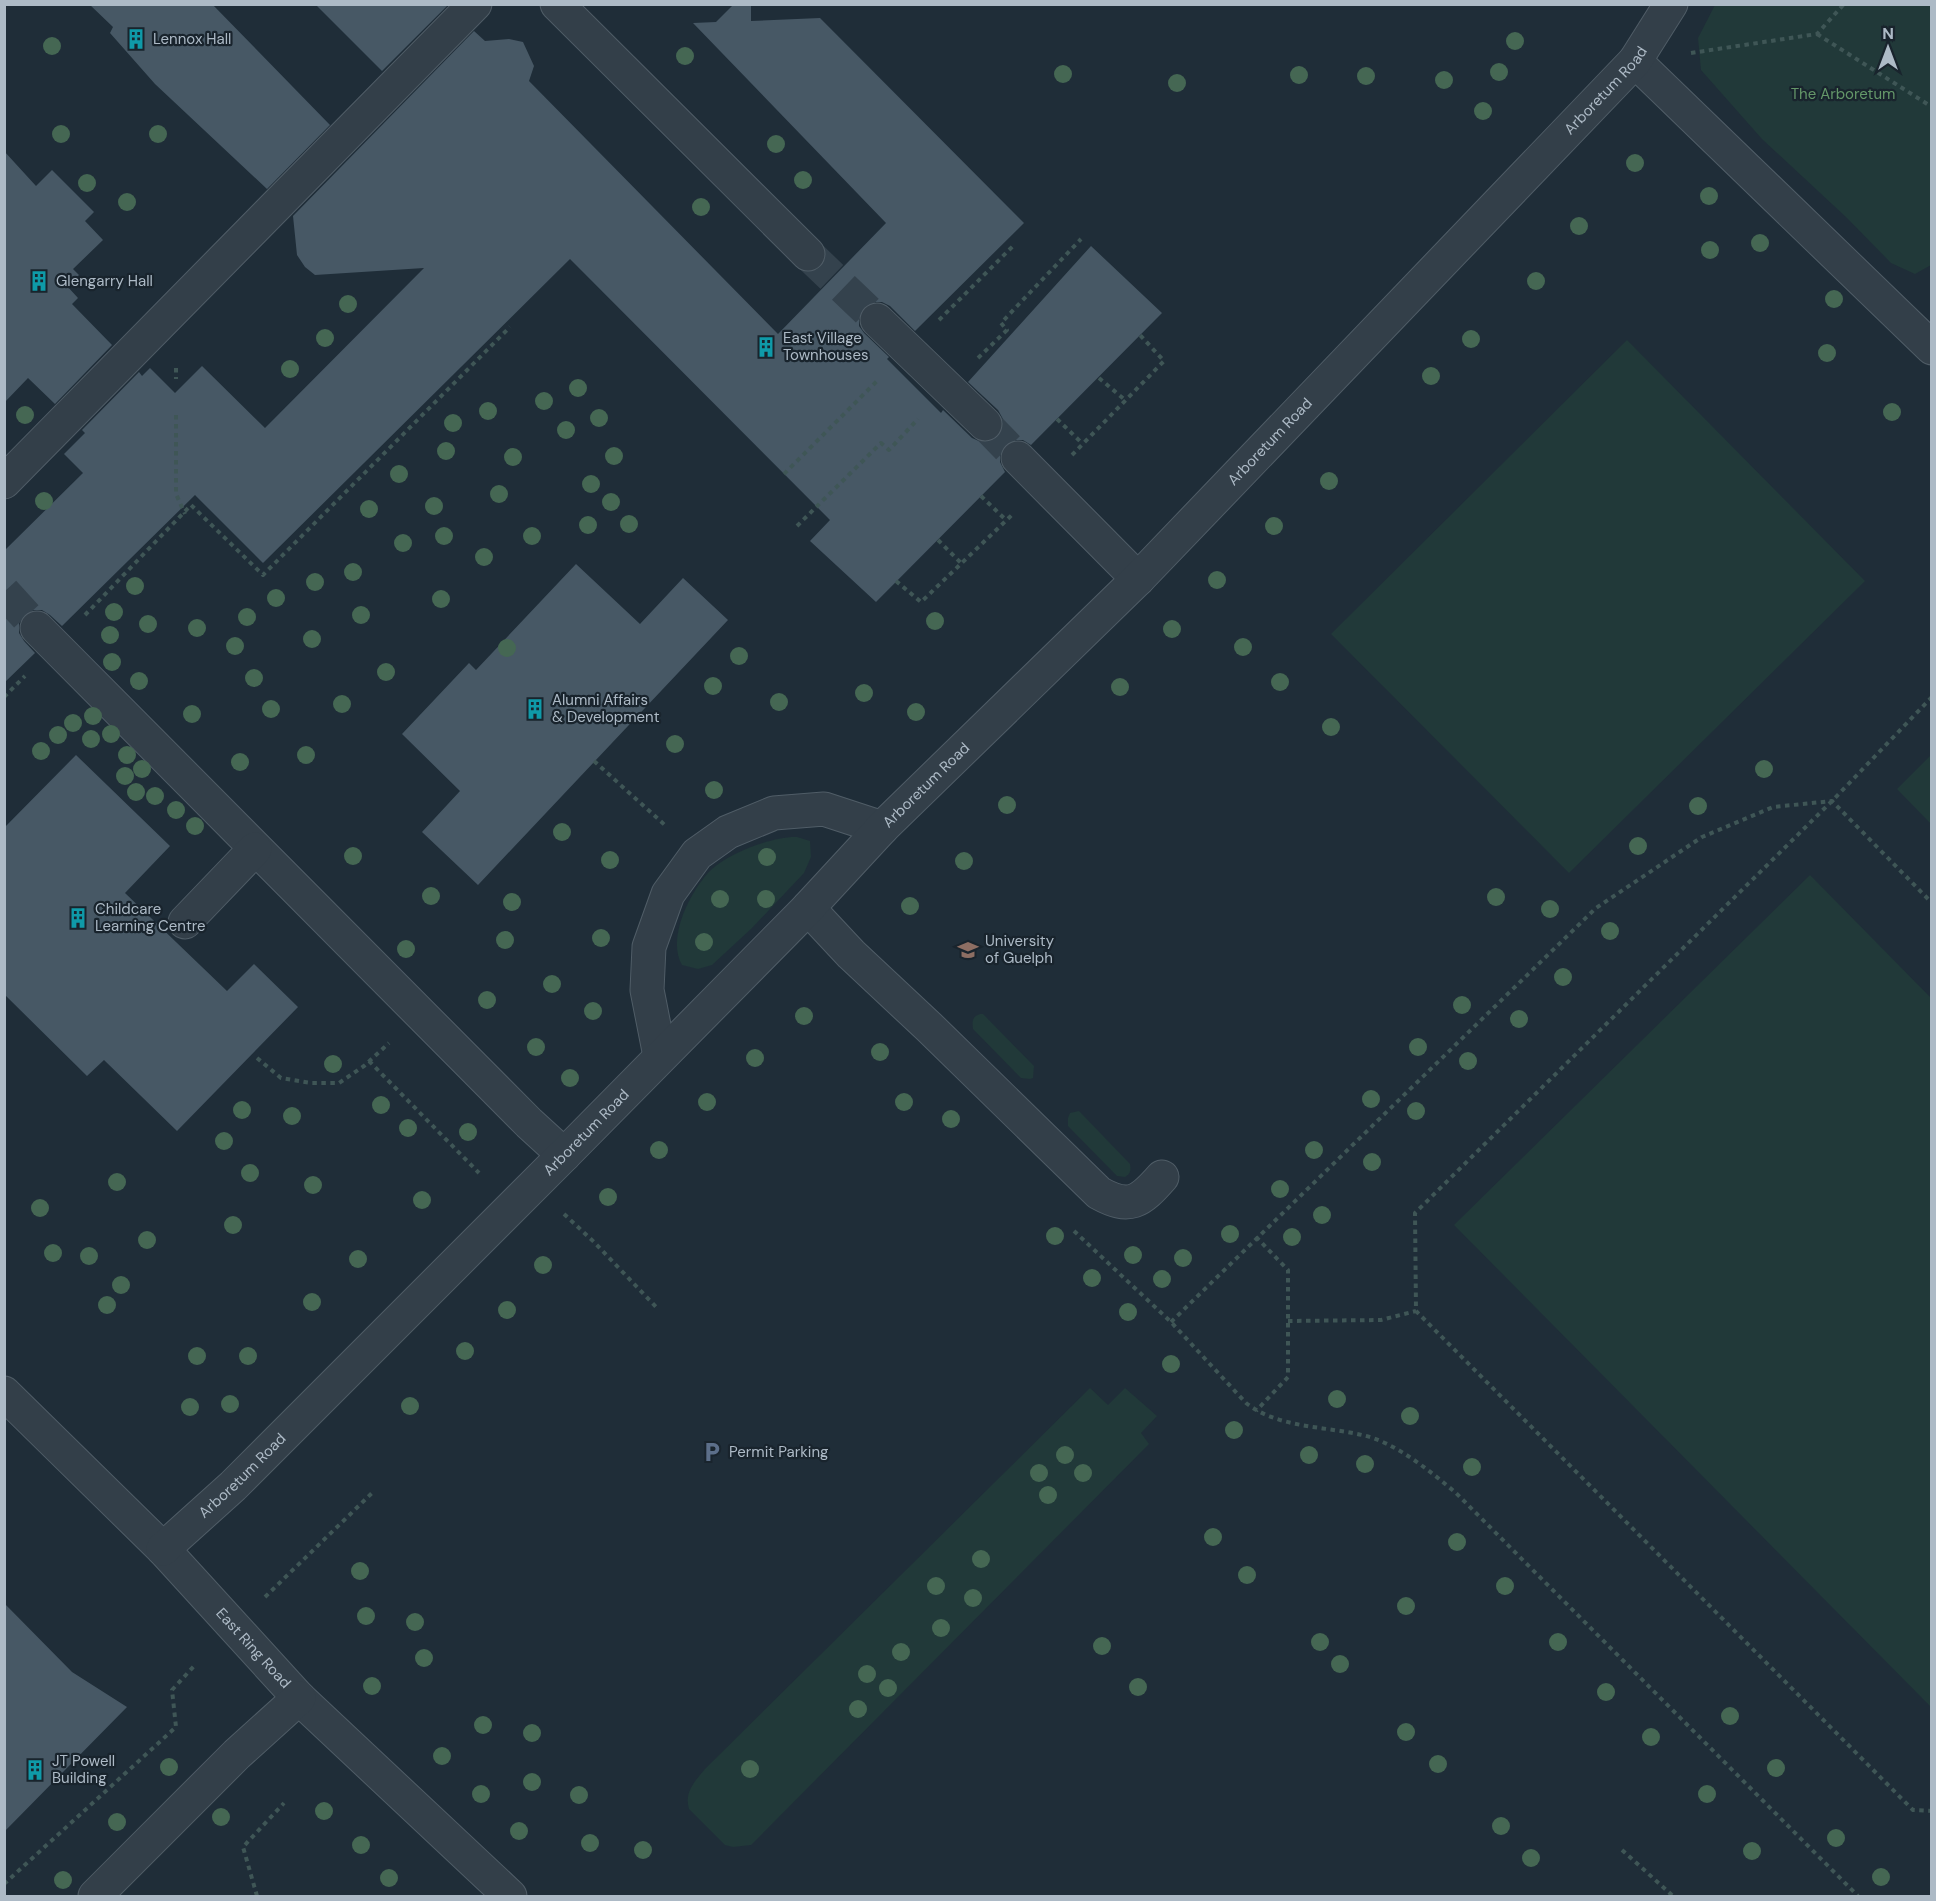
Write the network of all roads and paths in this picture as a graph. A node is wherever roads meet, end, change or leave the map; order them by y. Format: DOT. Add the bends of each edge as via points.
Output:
graph roads {
  1 [pos="475,4"];
  2 [pos="557,4"];
  3 [pos="1671,4"];
  4 [pos="1844,4"];
  5 [pos="1817,34"];
  6 [pos="1635,62"];
  7 [pos="1932,107"];
  8 [pos="808,254"];
  9 [pos="878,320"];
  10 [pos="510,327"];
  11 [pos="1932,348"];
  12 [pos="1099,378"];
  13 [pos="1125,400"];
  14 [pos="176,415"];
  15 [pos="1057,419"];
  16 [pos="984,424"];
  17 [pos="1083,444"];
  18 [pos="1018,458"];
  19 [pos="4,482"];
  20 [pos="981,496"];
  21 [pos="184,514"];
  22 [pos="1006,520"];
  23 [pos="938,540"];
  24 [pos="961,563"];
  25 [pos="1138,579"];
  26 [pos="46,637"];
  27 [pos="4,697"];
  28 [pos="1932,697"];
  29 [pos="594,761"];
  30 [pos="1832,801"];
  31 [pos="882,828"];
  32 [pos="255,849"];
  33 [pos="697,854"];
  34 [pos="1932,903"];
  35 [pos="808,908"];
  36 [pos="185,922"];
  37 [pos="421,1014"];
  38 [pos="660,1056"];
  39 [pos="257,1058"];
  40 [pos="369,1061"];
  41 [pos="564,1155"];
  42 [pos="479,1173"];
  43 [pos="1162,1177"];
  44 [pos="557,1209"];
  45 [pos="1069,1226"];
  46 [pos="1256,1237"];
  47 [pos="656,1307"];
  48 [pos="1416,1311"];
  49 [pos="1288,1321"];
  50 [pos="1171,1322"];
  51 [pos="4,1393"];
  52 [pos="1256,1411"];
  53 [pos="372,1493"];
  54 [pos="163,1549"];
  55 [pos="264,1598"];
  56 [pos="195,1665"];
  57 [pos="299,1698"];
  58 [pos="284,1803"];
  59 [pos="1932,1810"];
  60 [pos="1622,1850"];
  61 [pos="4,1884"];
  62 [pos="95,1896"];
  63 [pos="257,1896"];
  64 [pos="510,1896"];
  65 [pos="1673,1896"];
  66 [pos="1858,1896"];
  1 -- 19 [label="street"];
  2 -- 8 [label="street"];
  3 -- 6 [label="street, Arboretum Road"];
  4 -- 5 [label="path"];
  5 -- 6 [label="path"];
  5 -- 7 [label="path"];
  6 -- 11 [label="street"];
  6 -- 25 [label="street, Arboretum Road"];
  9 -- 16 [label="street"];
  10 -- 21 [label="path" via="263,575 191,505"];
  12 -- 13 [label="path"];
  14 -- 21 [label="path" via="176,494"];
  15 -- 17 [label="path"];
  18 -- 25 [label="street"];
  20 -- 22 [label="path"];
  21 -- 26 [label="path"];
  23 -- 24 [label="path"];
  25 -- 31 [label="street, Arboretum Road"];
  26 -- 27 [label="path"];
  26 -- 32 [label="street"];
  28 -- 30 [label="path"];
  29 -- 33 [label="path"];
  30 -- 34 [label="path"];
  30 -- 46 [label="path" via="1773,807 1702,837 1596,908"];
  30 -- 48 [label="path" via="1415,1213"];
  31 -- 33 [label="street" via="824,809 774,813 728,832"];
  31 -- 35 [label="street, Arboretum Road"];
  32 -- 36 [label="street"];
  32 -- 37 [label="street"];
  33 -- 38 [label="street" via="668,894 649,947 647,990"];
  35 -- 38 [label="street, Arboretum Road"];
  35 -- 43 [label="street" via="1099,1193 1115,1202 1132,1202 1146,1195"];
  37 -- 40 [label="path"];
  37 -- 41 [label="street"];
  38 -- 41 [label="street, Arboretum Road"];
  39 -- 40 [label="path" via="281,1078 311,1083 339,1083"];
  40 -- 42 [label="path"];
  41 -- 54 [label="street, Arboretum Road" via="233,1486"];
  44 -- 47 [label="path"];
  45 -- 50 [label="path"];
  46 -- 49 [label="path" via="1288,1270"];
  46 -- 50 [label="path"];
  48 -- 49 [label="path" via="1381,1320"];
  48 -- 59 [label="path" via="1913,1810"];
  49 -- 52 [label="path" via="1288,1377"];
  50 -- 52 [label="path"];
  51 -- 54 [label="street, East Ring Road"];
  52 -- 66 [label="path" via="1283,1421 1364,1435 1420,1464 1456,1493"];
  53 -- 55 [label="path"];
  54 -- 57 [label="street, East Ring Road"];
  56 -- 61 [label="path" via="172,1690 176,1727"];
  57 -- 62 [label="street"];
  57 -- 64 [label="street, East Ring Road"];
  58 -- 63 [label="path" via="243,1847"];
  60 -- 65 [label="path"];
}
